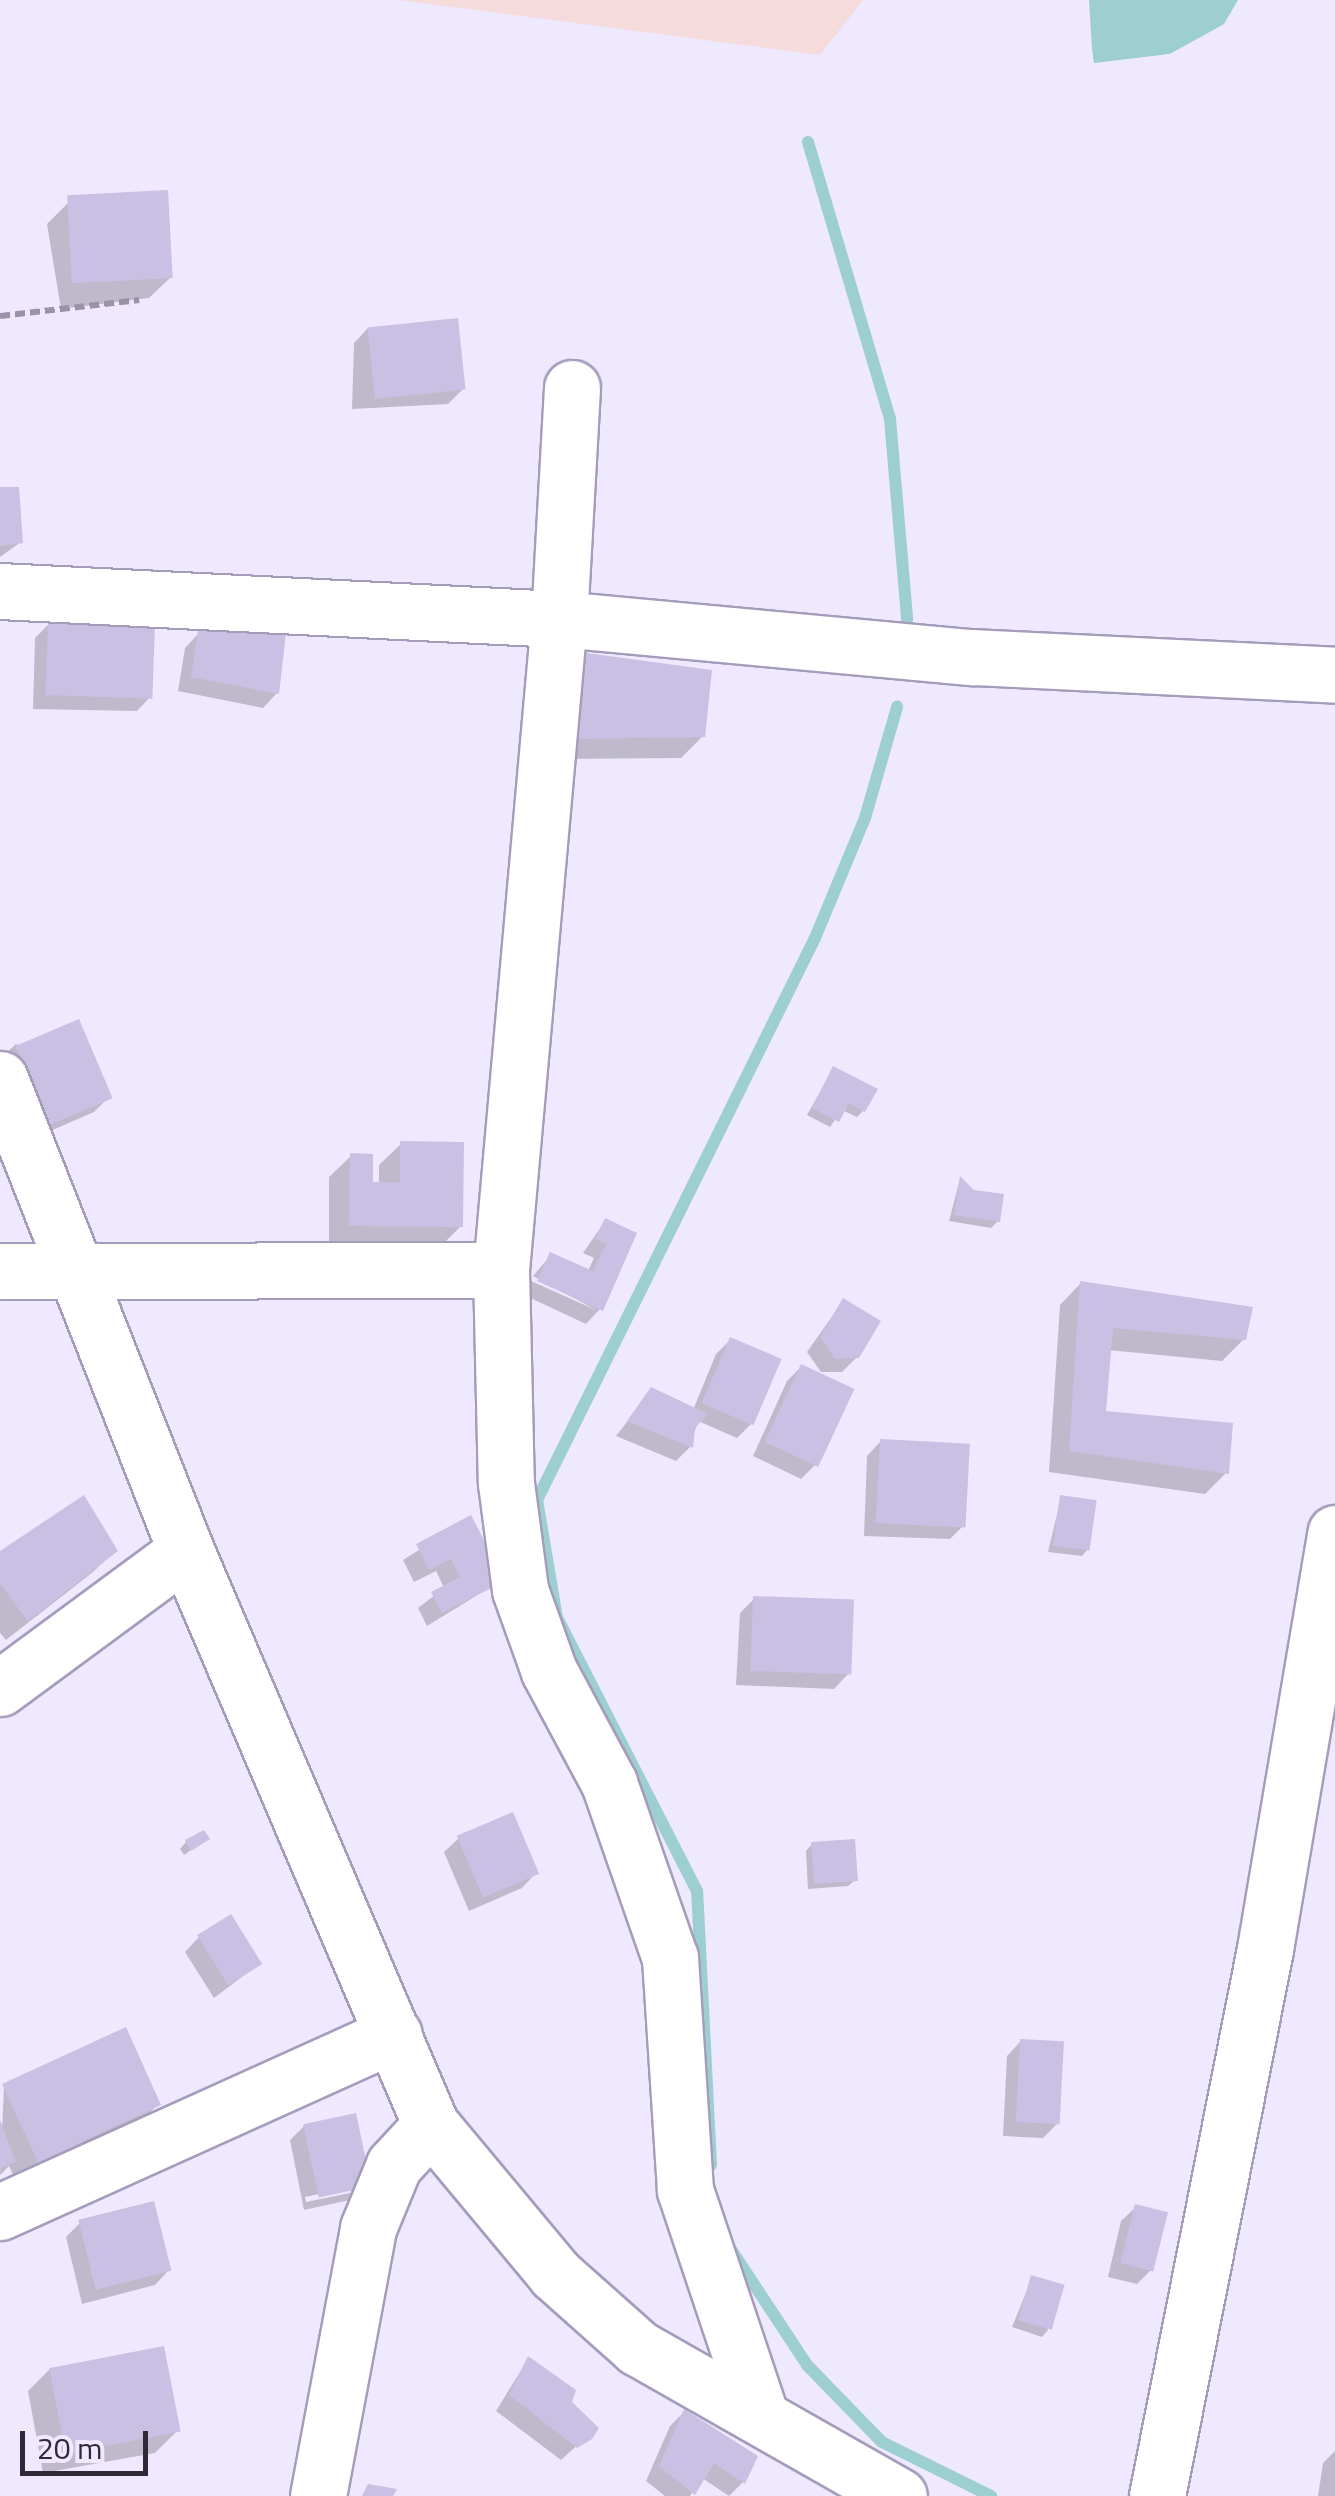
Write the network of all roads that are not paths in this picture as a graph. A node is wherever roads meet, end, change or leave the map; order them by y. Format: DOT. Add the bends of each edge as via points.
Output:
graph roads {
  1 [pos="572,388"];
  2 [pos="0,591"];
  3 [pos="558,619"];
  4 [pos="1335,675"];
  5 [pos="0,1080"];
  6 [pos="501,1270"];
  7 [pos="0,1271"];
  8 [pos="77,1271"];
  9 [pos="1335,1534"];
  10 [pos="186,1551"];
  11 [pos="0,1688"];
  12 [pos="394,2034"];
  13 [pos="431,2125"];
  14 [pos="0,2212"];
  15 [pos="760,2414"];
  16 [pos="318,2496"];
  17 [pos="900,2496"];
  18 [pos="1157,2496"];
  1 -- 3 [label="street"];
  2 -- 3 [label="street"];
  3 -- 4 [label="street" via="972,656"];
  3 -- 6 [label="street"];
  5 -- 8 [label="street"];
  6 -- 8 [label="street"];
  6 -- 15 [label="street" via="506,1483 520,1590 548,1671 609,1783 648,1880 672,1977 685,2190"];
  7 -- 8 [label="street"];
  8 -- 10 [label="street"];
  9 -- 18 [label="street" via="1265,1949"];
  10 -- 11 [label="street"];
  10 -- 12 [label="street"];
  12 -- 13 [label="street"];
  12 -- 14 [label="street"];
  13 -- 15 [label="street" via="556,2274 638,2348"];
  13 -- 16 [label="street" via="394,2165 368,2228"];
  15 -- 17 [label="street"];
}
